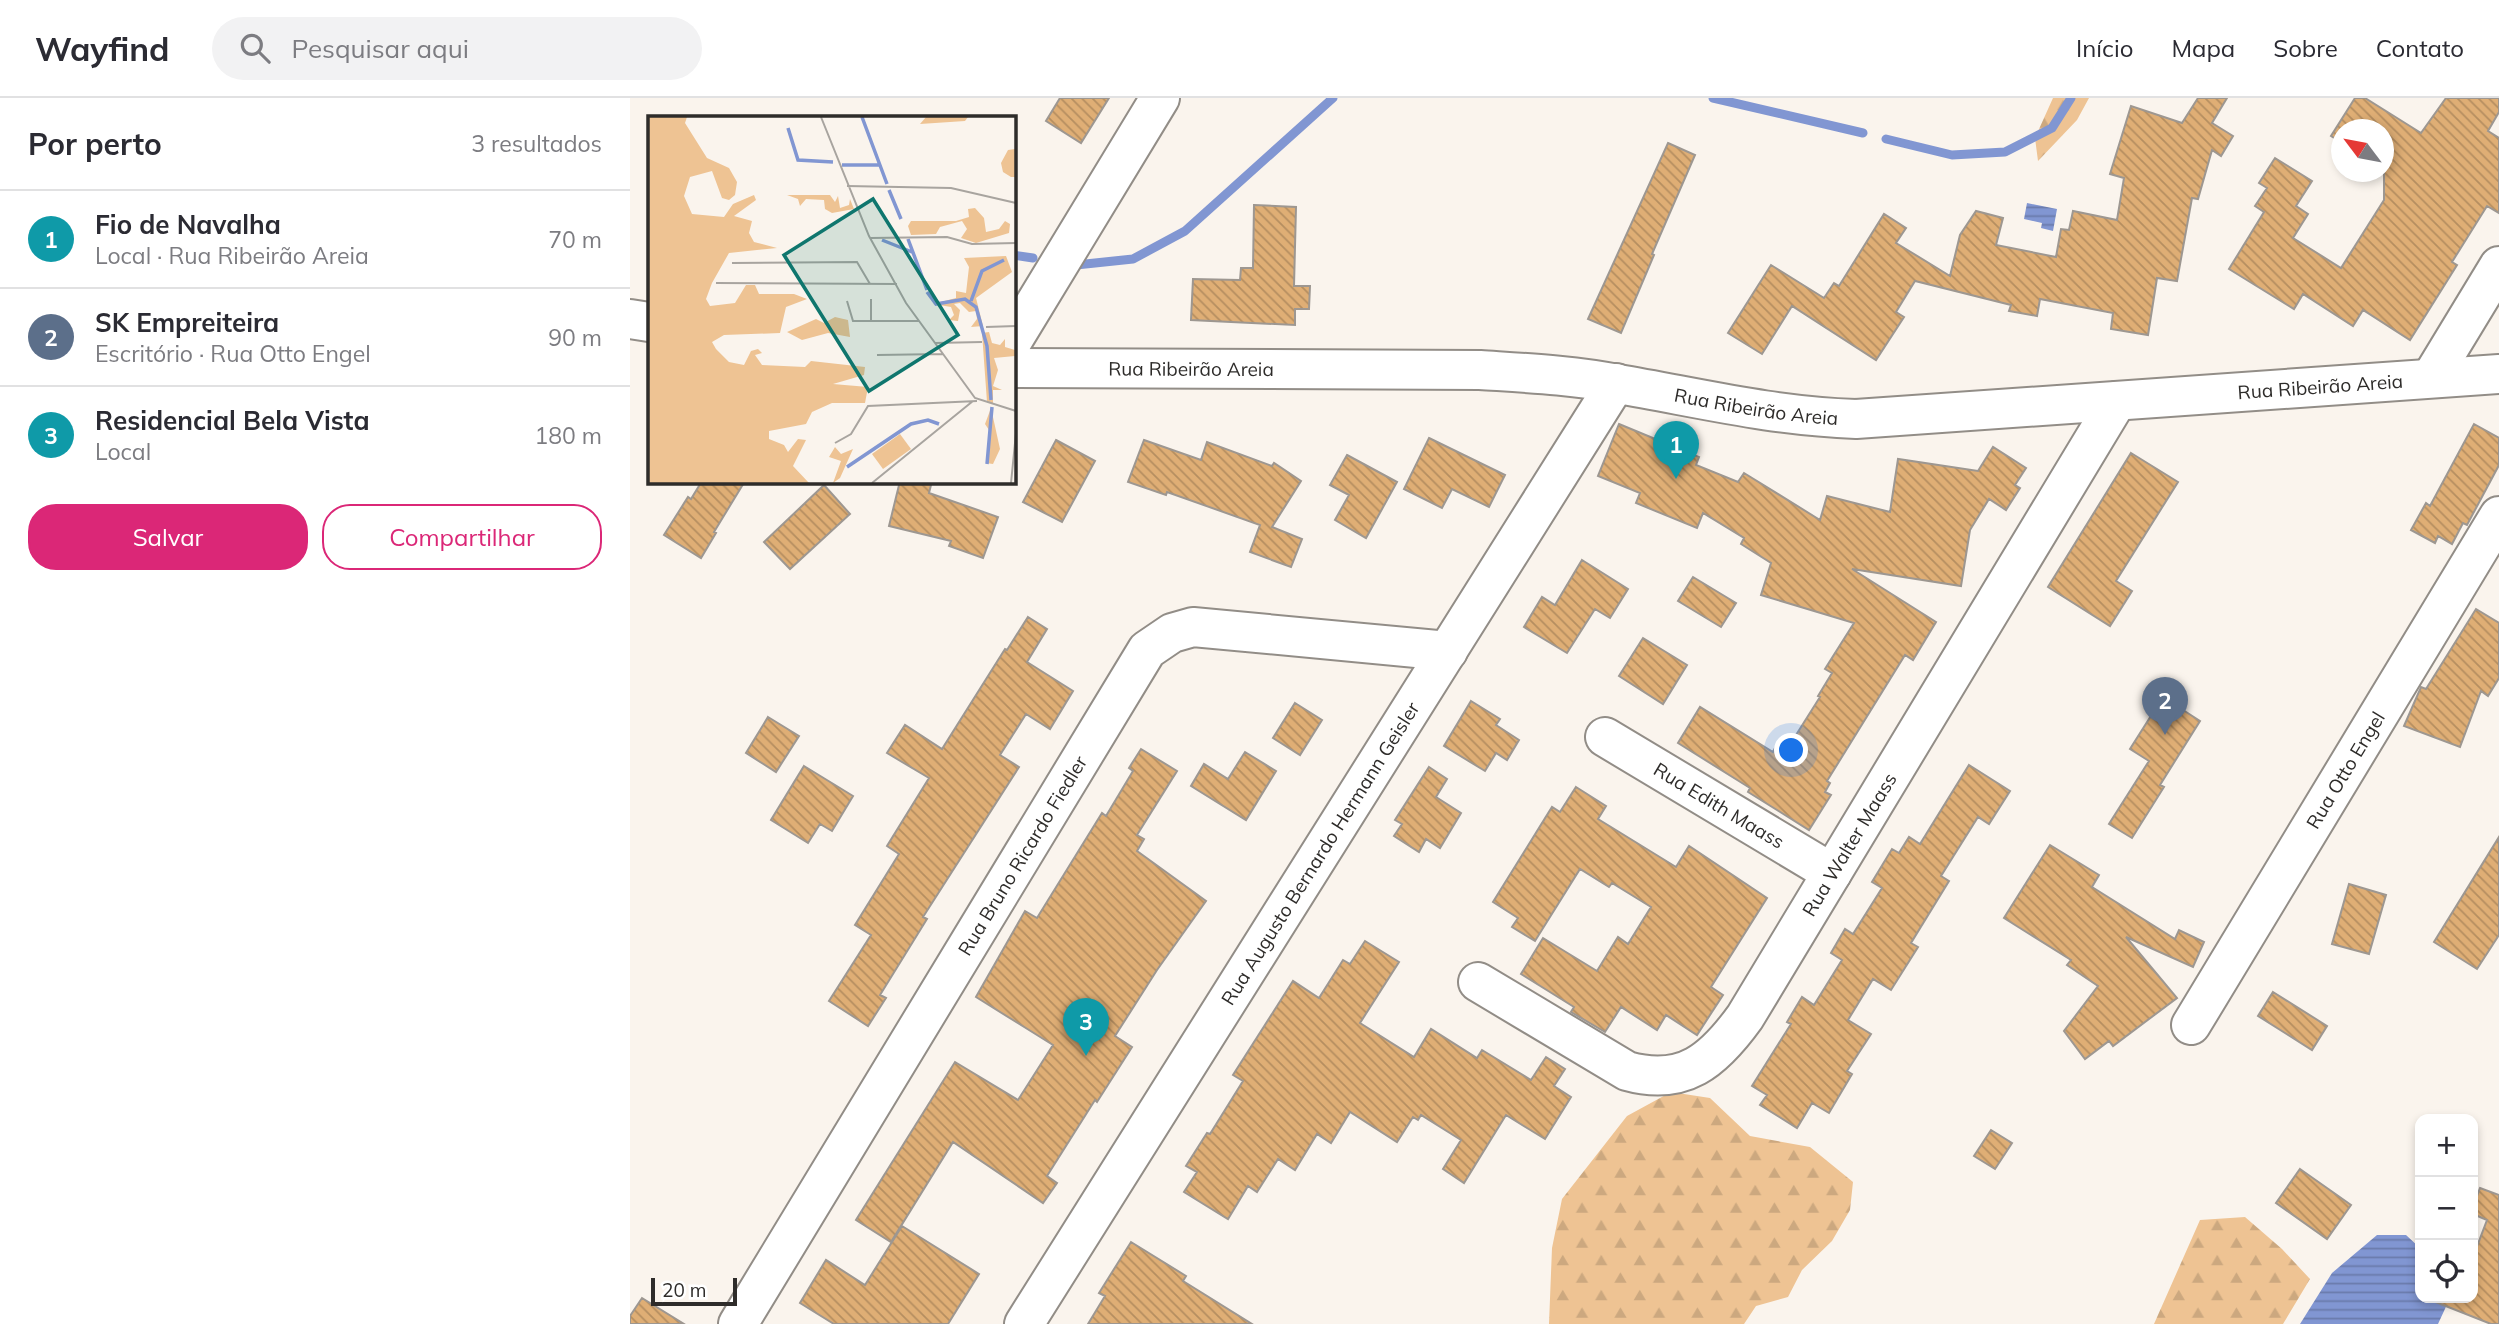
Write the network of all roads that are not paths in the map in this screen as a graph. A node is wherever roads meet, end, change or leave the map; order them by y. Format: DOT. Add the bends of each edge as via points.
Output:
graph roads {
  1 [pos="1160,98"];
  2 [pos="2499,267"];
  3 [pos="630,319"];
  4 [pos="648,322"];
  5 [pos="1015,337"];
  6 [pos="1015,368"];
  7 [pos="2499,374"];
  8 [pos="2431,378"];
  9 [pos="1616,383"];
  10 [pos="2117,401"];
  11 [pos="2499,516"];
  12 [pos="1448,651"];
  13 [pos="1605,737"];
  14 [pos="1832,873"];
  15 [pos="1478,982"];
  16 [pos="2191,1026"];
  17 [pos="738,1324"];
  18 [pos="1024,1324"];
  1 -- 5 [label="street"];
  2 -- 8 [label="street"];
  3 -- 4 [label="street"];
  6 -- 9 [label="street, Rua Ribeirão Areia" via="1480,370"];
  7 -- 8 [label="street, Rua Ribeirão Areia"];
  8 -- 10 [label="street, Rua Ribeirão Areia"];
  9 -- 10 [label="street, Rua Ribeirão Areia" via="1742,409 1816,418 1892,418"];
  9 -- 12 [label="street, Rua Augusto Bernardo Hermann Geisler"];
  10 -- 14 [label="street, Rua Walter Maass"];
  11 -- 16 [label="street, Rua Otto Engel"];
  12 -- 17 [label="street, Rua Bruno Ricardo Fiedler" via="1193,627 1172,633 1147,650"];
  12 -- 18 [label="street, Rua Augusto Bernardo Hermann Geisler"];
  13 -- 14 [label="street, Rua Edith Maass"];
  14 -- 15 [label="street, Rua Walter Maass" via="1745,1017 1712,1057 1692,1069 1646,1076 1627,1071"];
}
